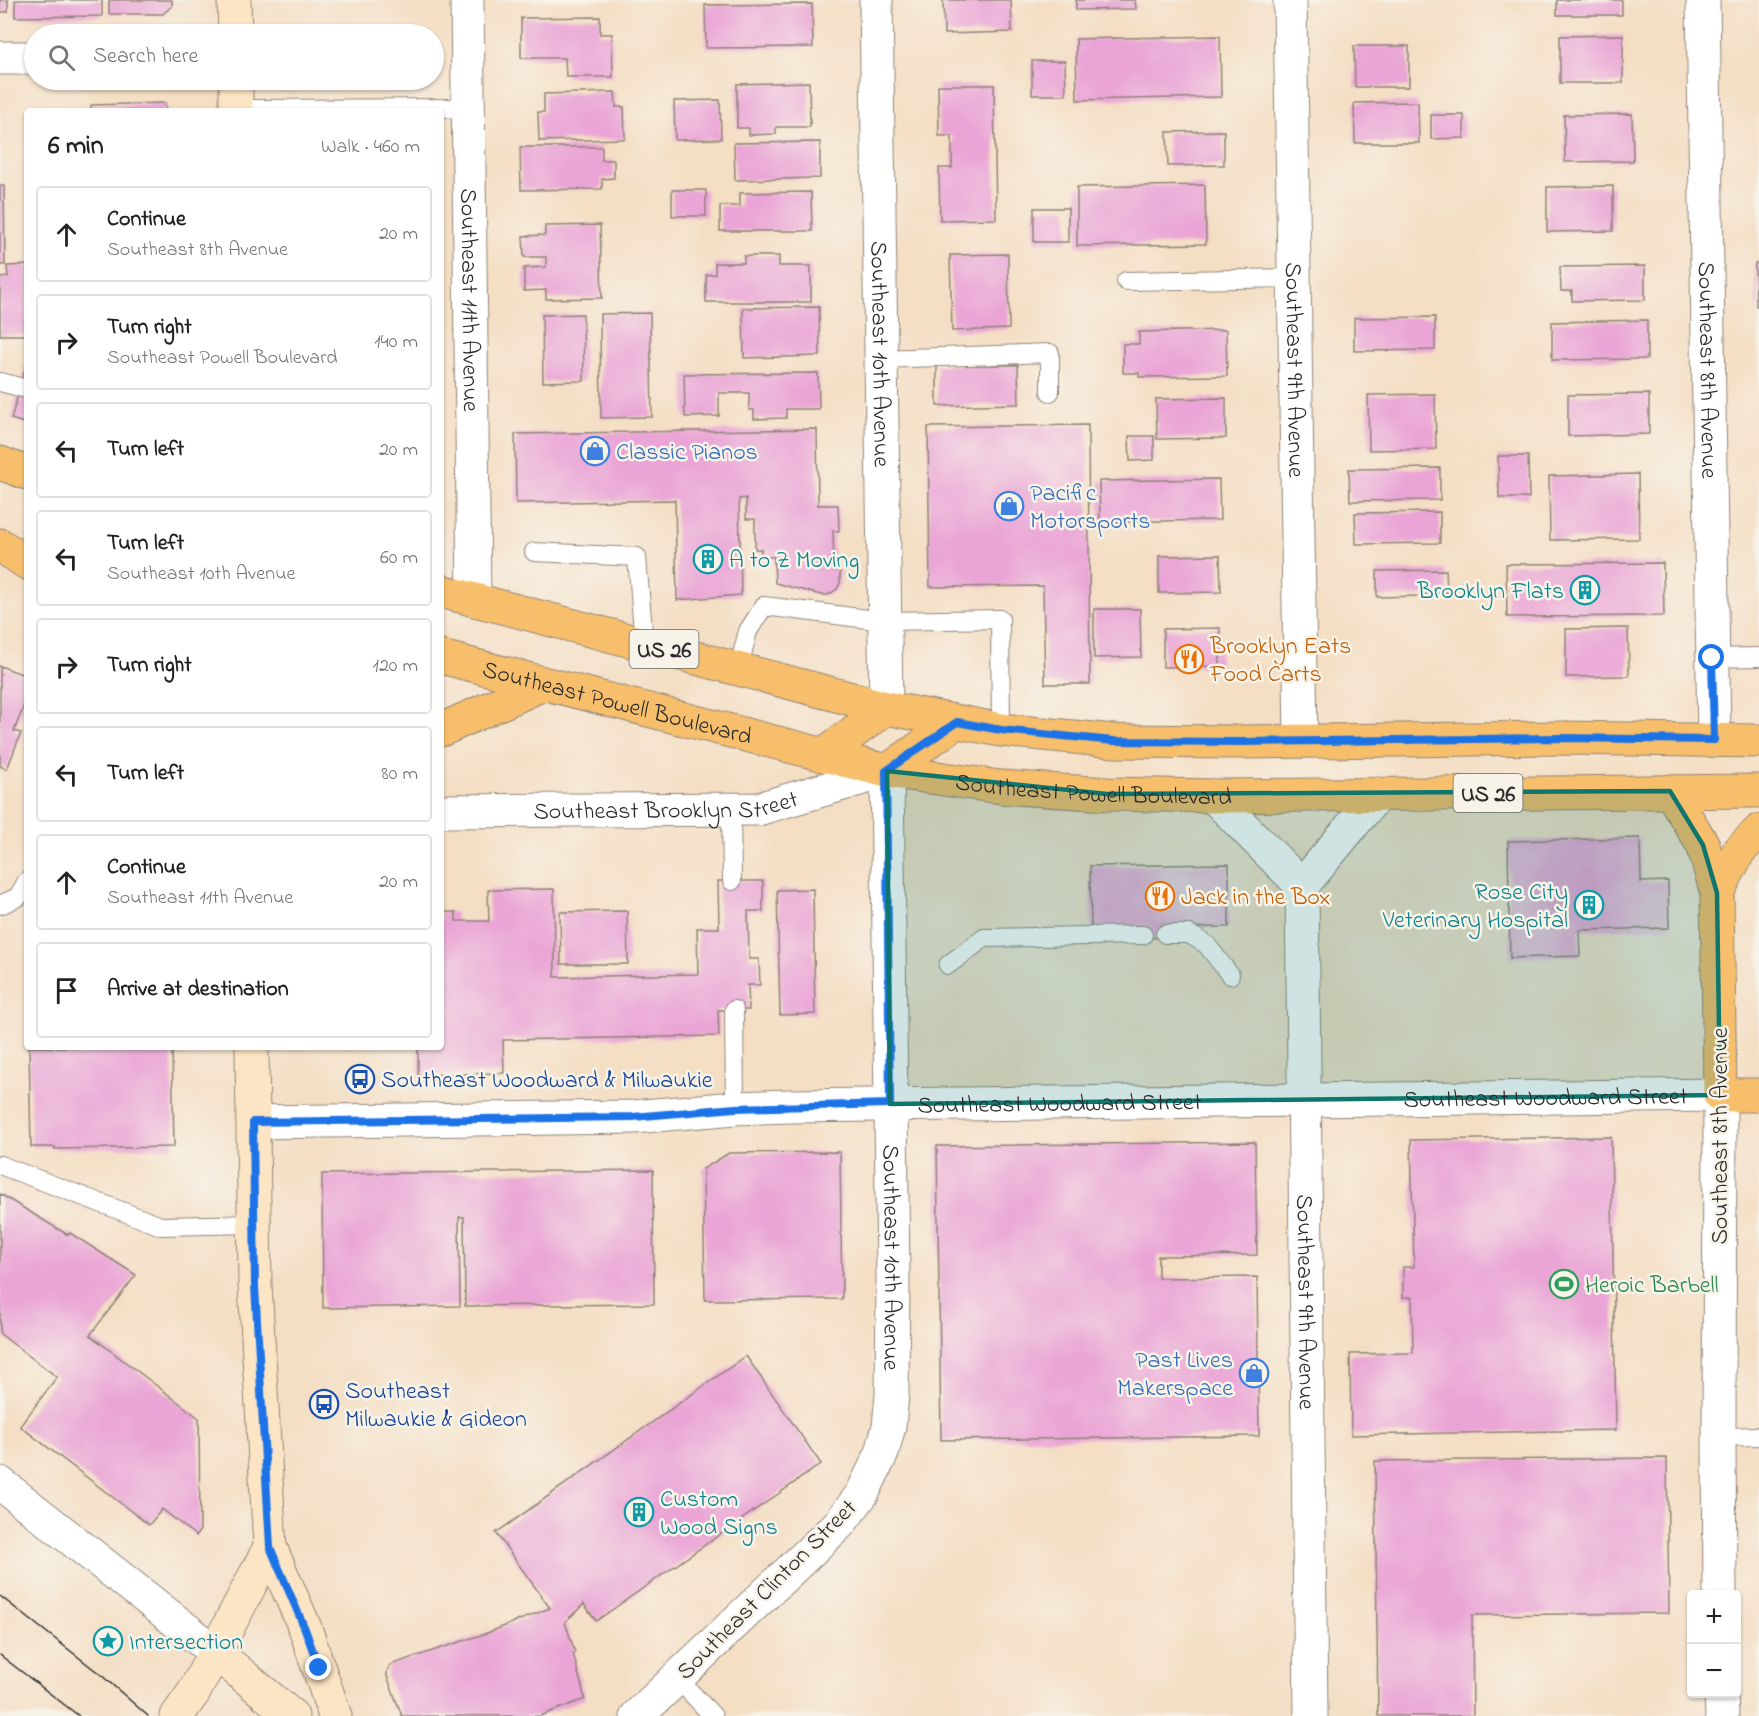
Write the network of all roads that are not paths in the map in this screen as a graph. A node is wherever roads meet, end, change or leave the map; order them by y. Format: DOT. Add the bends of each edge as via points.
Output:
graph roads {
  1 [pos="234,0"];
  2 [pos="467,0"];
  3 [pos="876,0"];
  4 [pos="1290,0"];
  5 [pos="1703,0"];
  6 [pos="235,24"];
  7 [pos="0,58"];
  8 [pos="24,58"];
  9 [pos="236,100"];
  10 [pos="468,108"];
  11 [pos="1294,278"];
  12 [pos="1126,281"];
  13 [pos="881,359"];
  14 [pos="0,382"];
  15 [pos="24,388"];
  16 [pos="1050,392"];
  17 [pos="0,463"];
  18 [pos="24,472"];
  19 [pos="0,541"];
  20 [pos="0,545"];
  21 [pos="24,547"];
  22 [pos="534,552"];
  23 [pos="24,561"];
  24 [pos="444,592"];
  25 [pos="474,600"];
  26 [pos="884,621"];
  27 [pos="644,644"];
  28 [pos="1759,657"];
  29 [pos="444,658"];
  30 [pos="1712,658"];
  31 [pos="738,670"];
  32 [pos="543,684"];
  33 [pos="886,708"];
  34 [pos="957,722"];
  35 [pos="444,729"];
  36 [pos="1001,730"];
  37 [pos="1714,740"];
  38 [pos="1301,741"];
  39 [pos="1759,741"];
  40 [pos="823,755"];
  41 [pos="886,771"];
  42 [pos="1670,791"];
  43 [pos="1759,791"];
  44 [pos="1378,794"];
  45 [pos="1213,796"];
  46 [pos="730,809"];
  47 [pos="444,811"];
  48 [pos="1759,831"];
  49 [pos="732,881"];
  50 [pos="24,886"];
  51 [pos="1302,886"];
  52 [pos="1717,893"];
  53 [pos="0,905"];
  54 [pos="1165,934"];
  55 [pos="1143,935"];
  56 [pos="948,965"];
  57 [pos="1230,975"];
  58 [pos="734,1010"];
  59 [pos="252,1050"];
  60 [pos="1720,1095"];
  61 [pos="1759,1095"];
  62 [pos="1305,1100"];
  63 [pos="890,1104"];
  64 [pos="735,1108"];
  65 [pos="253,1122"];
  66 [pos="0,1165"];
  67 [pos="254,1224"];
  68 [pos="1759,1436"];
  69 [pos="1719,1437"];
  70 [pos="882,1453"];
  71 [pos="0,1483"];
  72 [pos="270,1547"];
  73 [pos="1720,1590"];
  74 [pos="215,1652"];
  75 [pos="677,1678"];
  76 [pos="1721,1698"];
  77 [pos="177,1716"];
  78 [pos="292,1716"];
  79 [pos="335,1716"];
  80 [pos="637,1716"];
  81 [pos="712,1716"];
  82 [pos="1311,1716"];
  83 [pos="1722,1716"];
  1 -- 6 [label="main road"];
  2 -- 10 [label="street, Southeast 11th Avenue"];
  3 -- 13 [label="street, Southeast 10th Avenue"];
  4 -- 11 [label="street, Southeast 9th Avenue"];
  5 -- 30 [label="street, Southeast 8th Avenue"];
  7 -- 8 [label="street"];
  9 -- 10 [label="lane"];
  10 -- 25 [label="street, Southeast 11th Avenue"];
  11 -- 12 [label="lane"];
  11 -- 38 [label="street, Southeast 9th Avenue"];
  13 -- 16 [label="lane" via="1050,354"];
  13 -- 26 [label="street, Southeast 10th Avenue"];
  14 -- 15 [label="lane"];
  17 -- 18 [label="main road"];
  19 -- 21 [label="main road"];
  20 -- 23 [label="main road"];
  22 -- 27 [label="lane" via="637,557"];
  24 -- 25 [label="main road, Southeast Powell Boulevard / US 26"];
  25 -- 27 [label="main road, Southeast Powell Boulevard / US 26"];
  26 -- 31 [label="lane" via="764,606 748,631"];
  26 -- 33 [label="street, Southeast 10th Avenue"];
  26 -- 36 [label="lane" via="1000,619"];
  27 -- 31 [label="main road, Southeast Powell Boulevard / US 26"];
  28 -- 30 [label="lane"];
  29 -- 32 [label="main road, Southeast Powell Boulevard / US 26"];
  30 -- 37 [label="street, Southeast 8th Avenue"];
  31 -- 33 [label="main road, Southeast Powell Boulevard / US 26"];
  32 -- 35 [label="main road"];
  32 -- 40 [label="main road, Southeast Powell Boulevard / US 26"];
  33 -- 34 [label="main road, Southeast Powell Boulevard / US 26"];
  33 -- 40 [label="main road"];
  34 -- 36 [label="main road, Southeast Powell Boulevard / US 26"];
  34 -- 41 [label="main road"];
  36 -- 38 [label="main road, Southeast Powell Boulevard / US 26" via="1114,741"];
  37 -- 38 [label="main road, Southeast Powell Boulevard / US 26"];
  37 -- 39 [label="main road, Southeast Powell Boulevard / US 26"];
  40 -- 41 [label="main road, Southeast Powell Boulevard / US 26"];
  41 -- 45 [label="main road, Southeast Powell Boulevard / US 26" via="1024,788"];
  41 -- 46 [label="street, Southeast Brooklyn Street" via="758,809"];
  41 -- 63 [label="street, Southeast 10th Avenue"];
  42 -- 43 [label="main road, Southeast Powell Boulevard / US 26"];
  42 -- 44 [label="main road, Southeast Powell Boulevard / US 26"];
  42 -- 52 [label="main road" via="1703,845"];
  44 -- 45 [label="main road, Southeast Powell Boulevard / US 26"];
  44 -- 51 [label="street"];
  45 -- 51 [label="street"];
  46 -- 47 [label="street, Southeast Brooklyn Street"];
  46 -- 49 [label="lane"];
  48 -- 52 [label="main road" via="1739,851"];
  50 -- 53 [label="lane" via="18,897"];
  51 -- 62 [label="street, Southeast 9th Avenue"];
  52 -- 60 [label="main road, Southeast 8th Avenue"];
  54 -- 57 [label="lane" via="1189,934 1207,945"];
  55 -- 56 [label="lane" via="984,938"];
  58 -- 64 [label="lane"];
  59 -- 65 [label="main road"];
  60 -- 61 [label="main road, Southeast Woodward Street"];
  60 -- 62 [label="street, Southeast Woodward Street"];
  60 -- 69 [label="street, Southeast 8th Avenue"];
  62 -- 63 [label="street, Southeast Woodward Street"];
  62 -- 82 [label="street, Southeast 9th Avenue"];
  63 -- 64 [label="street, Southeast Woodward Street"];
  63 -- 70 [label="street, Southeast 10th Avenue" via="892,1395"];
  64 -- 65 [label="street, Southeast Woodward Street" via="633,1117"];
  65 -- 67 [label="main road"];
  66 -- 67 [label="lane" via="161,1226"];
  67 -- 72 [label="main road"];
  68 -- 69 [label="lane"];
  69 -- 73 [label="street, Southeast 8th Avenue"];
  70 -- 75 [label="street, Southeast Clinton Street" via="862,1494 840,1523"];
  71 -- 74 [label="street"];
  72 -- 74 [label="main road"];
  72 -- 79 [label="main road" via="305,1629"];
  74 -- 77 [label="main road"];
  74 -- 78 [label="main road"];
  75 -- 80 [label="street, Southeast Clinton Street"];
  75 -- 81 [label="lane"];
  76 -- 83 [label="street"];
}
